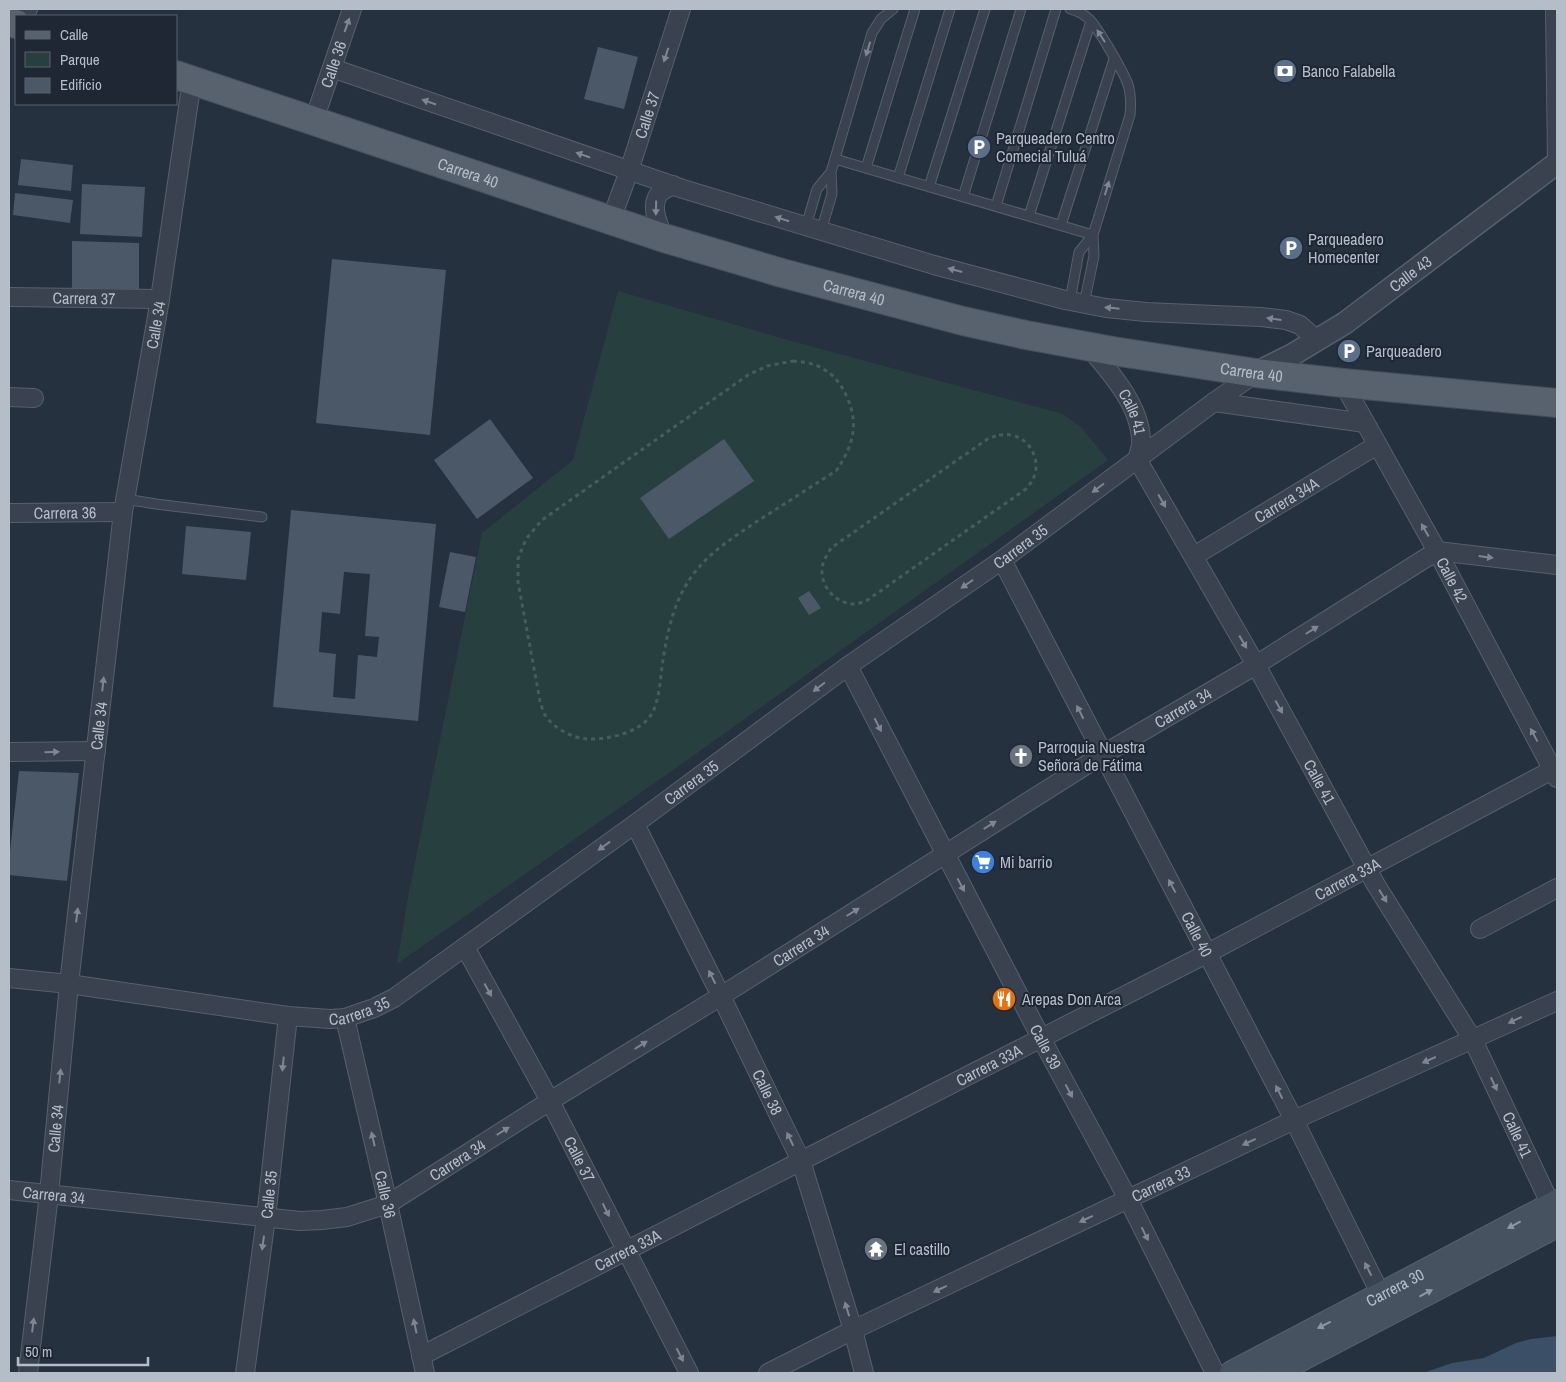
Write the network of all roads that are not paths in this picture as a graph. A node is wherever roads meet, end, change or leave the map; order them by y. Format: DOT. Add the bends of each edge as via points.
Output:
graph roads {
  1 [pos="352,9"];
  2 [pos="681,9"];
  3 [pos="893,9"];
  4 [pos="915,9"];
  5 [pos="950,9"];
  6 [pos="984,9"];
  7 [pos="1021,9"];
  8 [pos="1056,9"];
  9 [pos="1070,9"];
  10 [pos="1555,9"];
  11 [pos="1090,21"];
  12 [pos="1114,58"];
  13 [pos="332,68"];
  14 [pos="184,78"];
  15 [pos="314,120"];
  16 [pos="835,159"];
  17 [pos="1557,163"];
  18 [pos="866,168"];
  19 [pos="629,171"];
  20 [pos="831,172"];
  21 [pos="898,178"];
  22 [pos="673,185"];
  23 [pos="929,187"];
  24 [pos="963,197"];
  25 [pos="996,206"];
  26 [pos="1030,216"];
  27 [pos="611,220"];
  28 [pos="1060,226"];
  29 [pos="814,228"];
  30 [pos="1093,235"];
  31 [pos="664,238"];
  32 [pos="9,297"];
  33 [pos="160,298"];
  34 [pos="1077,302"];
  35 [pos="1317,340"];
  36 [pos="1089,347"];
  37 [pos="1256,373"];
  38 [pos="1344,383"];
  39 [pos="9,397"];
  40 [pos="34,398"];
  41 [pos="1214,402"];
  42 [pos="1557,403"];
  43 [pos="1365,423"];
  44 [pos="1377,446"];
  45 [pos="1137,459"];
  46 [pos="124,505"];
  47 [pos="9,513"];
  48 [pos="262,517"];
  49 [pos="1437,552"];
  50 [pos="1194,556"];
  51 [pos="1002,560"];
  52 [pos="1557,565"];
  53 [pos="1256,665"];
  54 [pos="848,666"];
  55 [pos="96,751"];
  56 [pos="9,752"];
  57 [pos="1102,755"];
  58 [pos="1555,774"];
  59 [pos="635,824"];
  60 [pos="945,854"];
  61 [pos="1367,868"];
  62 [pos="1557,888"];
  63 [pos="1480,929"];
  64 [pos="465,947"];
  65 [pos="1208,953"];
  66 [pos="9,978"];
  67 [pos="69,984"];
  68 [pos="722,996"];
  69 [pos="1556,1004"];
  70 [pos="288,1016"];
  71 [pos="345,1018"];
  72 [pos="1041,1038"];
  73 [pos="1473,1040"];
  74 [pos="550,1101"];
  75 [pos="1294,1120"];
  76 [pos="801,1160"];
  77 [pos="9,1190"];
  78 [pos="48,1194"];
  79 [pos="1128,1200"];
  80 [pos="388,1204"];
  81 [pos="1556,1213"];
  82 [pos="266,1218"];
  83 [pos="627,1250"];
  84 [pos="1386,1304"];
  85 [pos="853,1330"];
  86 [pos="423,1365"];
  87 [pos="28,1373"];
  88 [pos="245,1373"];
  89 [pos="689,1373"];
  90 [pos="768,1373"];
  91 [pos="864,1373"];
  92 [pos="1215,1373"];
  93 [pos="1232,1373"];
  94 [pos="1274,1373"];
  13 -- 1 [label="street, Calle 36, one-way"];
  2 -- 19 [label="street, Calle 37, one-way"];
  3 -- 16 [label="lane, one-way" via="872,33"];
  4 -- 18 [label="lane"];
  5 -- 21 [label="lane"];
  6 -- 23 [label="lane"];
  7 -- 24 [label="lane"];
  8 -- 25 [label="lane"];
  9 -- 11 [label="lane" via="1079,11"];
  10 -- 17 [label="street"];
  12 -- 11 [label="lane, one-way"];
  11 -- 26 [label="lane"];
  12 -- 28 [label="lane"];
  30 -- 12 [label="lane, one-way" via="1130,114 1128,85"];
  13 -- 15 [label="street, Calle 36"];
  19 -- 13 [label="street, one-way"];
  14 -- 15 [label="main road, Carrera 40"];
  14 -- 33 [label="street, Calle 34"];
  15 -- 27 [label="main road, Carrera 40"];
  16 -- 18 [label="lane"];
  16 -- 20 [label="lane"];
  17 -- 35 [label="street, Calle 43" via="1345,323"];
  18 -- 21 [label="lane"];
  19 -- 22 [label="street"];
  19 -- 27 [label="street, Calle 37"];
  20 -- 29 [label="lane" via="832,194"];
  20 -- 29 [label="lane" via="817,189"];
  21 -- 23 [label="lane"];
  29 -- 22 [label="street, one-way"];
  22 -- 31 [label="street, one-way" via="656,199 656,220"];
  23 -- 24 [label="lane"];
  24 -- 25 [label="lane"];
  25 -- 26 [label="lane"];
  26 -- 28 [label="lane"];
  27 -- 31 [label="main road, Carrera 40"];
  28 -- 30 [label="lane"];
  34 -- 29 [label="street, one-way" via="934,265"];
  30 -- 34 [label="lane" via="1094,256"];
  30 -- 34 [label="lane" via="1080,252"];
  31 -- 36 [label="main road, Carrera 40" via="963,321"];
  32 -- 33 [label="street, Carrera 37"];
  33 -- 46 [label="street, Calle 34"];
  35 -- 34 [label="street, one-way" via="1300,325 1278,319 1146,312"];
  35 -- 37 [label="street, Calle 43"];
  36 -- 37 [label="main road, Carrera 40"];
  36 -- 45 [label="street, Calle 41" via="1112,374 1137,418 1142,441"];
  37 -- 38 [label="main road, Carrera 40"];
  37 -- 41 [label="street, Carrera 35"];
  38 -- 42 [label="main road, Carrera 40"];
  38 -- 43 [label="street, Calle 42"];
  39 -- 40 [label="street"];
  41 -- 43 [label="street"];
  41 -- 45 [label="street, Carrera 35"];
  43 -- 44 [label="street, Calle 42"];
  49 -- 44 [label="street, Calle 42, one-way"];
  44 -- 50 [label="street, Carrera 34A"];
  45 -- 50 [label="street, Calle 41, one-way"];
  45 -- 51 [label="street, Carrera 35, one-way"];
  46 -- 47 [label="street, Carrera 36"];
  46 -- 48 [label="lane" via="156,504"];
  55 -- 46 [label="street, Calle 34, one-way"];
  49 -- 52 [label="street, one-way"];
  53 -- 49 [label="street, Carrera 34, one-way"];
  58 -- 49 [label="street, Calle 42, one-way"];
  50 -- 53 [label="street, Calle 41, one-way"];
  51 -- 54 [label="street, Carrera 35, one-way"];
  57 -- 51 [label="street, Calle 40, one-way"];
  53 -- 57 [label="street, Carrera 34"];
  53 -- 61 [label="street, Calle 41, one-way"];
  54 -- 59 [label="street, Carrera 35, one-way"];
  54 -- 60 [label="street, Calle 39, one-way"];
  56 -- 55 [label="street, one-way"];
  67 -- 55 [label="street, Calle 34, one-way"];
  60 -- 57 [label="street, Carrera 34, one-way"];
  65 -- 57 [label="street, Calle 40, one-way"];
  58 -- 61 [label="street, Carrera 33A"];
  59 -- 64 [label="street, Carrera 35, one-way"];
  68 -- 59 [label="street, Calle 38, one-way"];
  68 -- 60 [label="street, Carrera 34, one-way"];
  60 -- 72 [label="street, Calle 39, one-way"];
  61 -- 65 [label="street, Carrera 33A"];
  61 -- 73 [label="street, Calle 41, one-way"];
  62 -- 63 [label="street"];
  64 -- 71 [label="street, Carrera 35" via="394,998"];
  64 -- 74 [label="street, Calle 37, one-way"];
  65 -- 72 [label="street, Carrera 33A"];
  75 -- 65 [label="street, Calle 40, one-way"];
  66 -- 67 [label="street"];
  67 -- 70 [label="street, Carrera 35"];
  78 -- 67 [label="street, Calle 34, one-way"];
  74 -- 68 [label="street, Carrera 34, one-way"];
  76 -- 68 [label="street, Calle 38, one-way"];
  69 -- 73 [label="street, Carrera 33, one-way"];
  70 -- 71 [label="street, Carrera 35"];
  70 -- 82 [label="street, Calle 35, one-way"];
  80 -- 71 [label="street, Calle 36, one-way"];
  72 -- 76 [label="street, Carrera 33A"];
  72 -- 79 [label="street, Calle 39, one-way"];
  73 -- 75 [label="street, Carrera 33, one-way"];
  73 -- 81 [label="street, Calle 41, one-way"];
  80 -- 74 [label="street, Carrera 34, one-way"];
  74 -- 83 [label="street, Calle 37, one-way"];
  75 -- 79 [label="street, Carrera 33, one-way"];
  84 -- 75 [label="street, Calle 40, one-way"];
  76 -- 83 [label="street, Carrera 33A"];
  85 -- 76 [label="street, Calle 38, one-way"];
  77 -- 78 [label="street, Carrera 34"];
  78 -- 82 [label="street, Carrera 34"];
  87 -- 78 [label="street, Calle 34, one-way"];
  79 -- 85 [label="street, Carrera 33, one-way"];
  79 -- 92 [label="street, Calle 39, one-way"];
  80 -- 82 [label="street, Carrera 34" via="347,1217 322,1220"];
  86 -- 80 [label="street, Calle 36, one-way"];
  81 -- 84 [label="main road, Carrera 30"];
  82 -- 88 [label="street, Calle 35, one-way"];
  83 -- 86 [label="street, Carrera 33A"];
  83 -- 89 [label="street, Calle 37, one-way"];
  84 -- 93 [label="main road, Carrera 30, one-way"];
  84 -- 94 [label="main road, Carrera 30"];
  85 -- 90 [label="street, Carrera 33"];
  85 -- 91 [label="street, Calle 38"];
}
